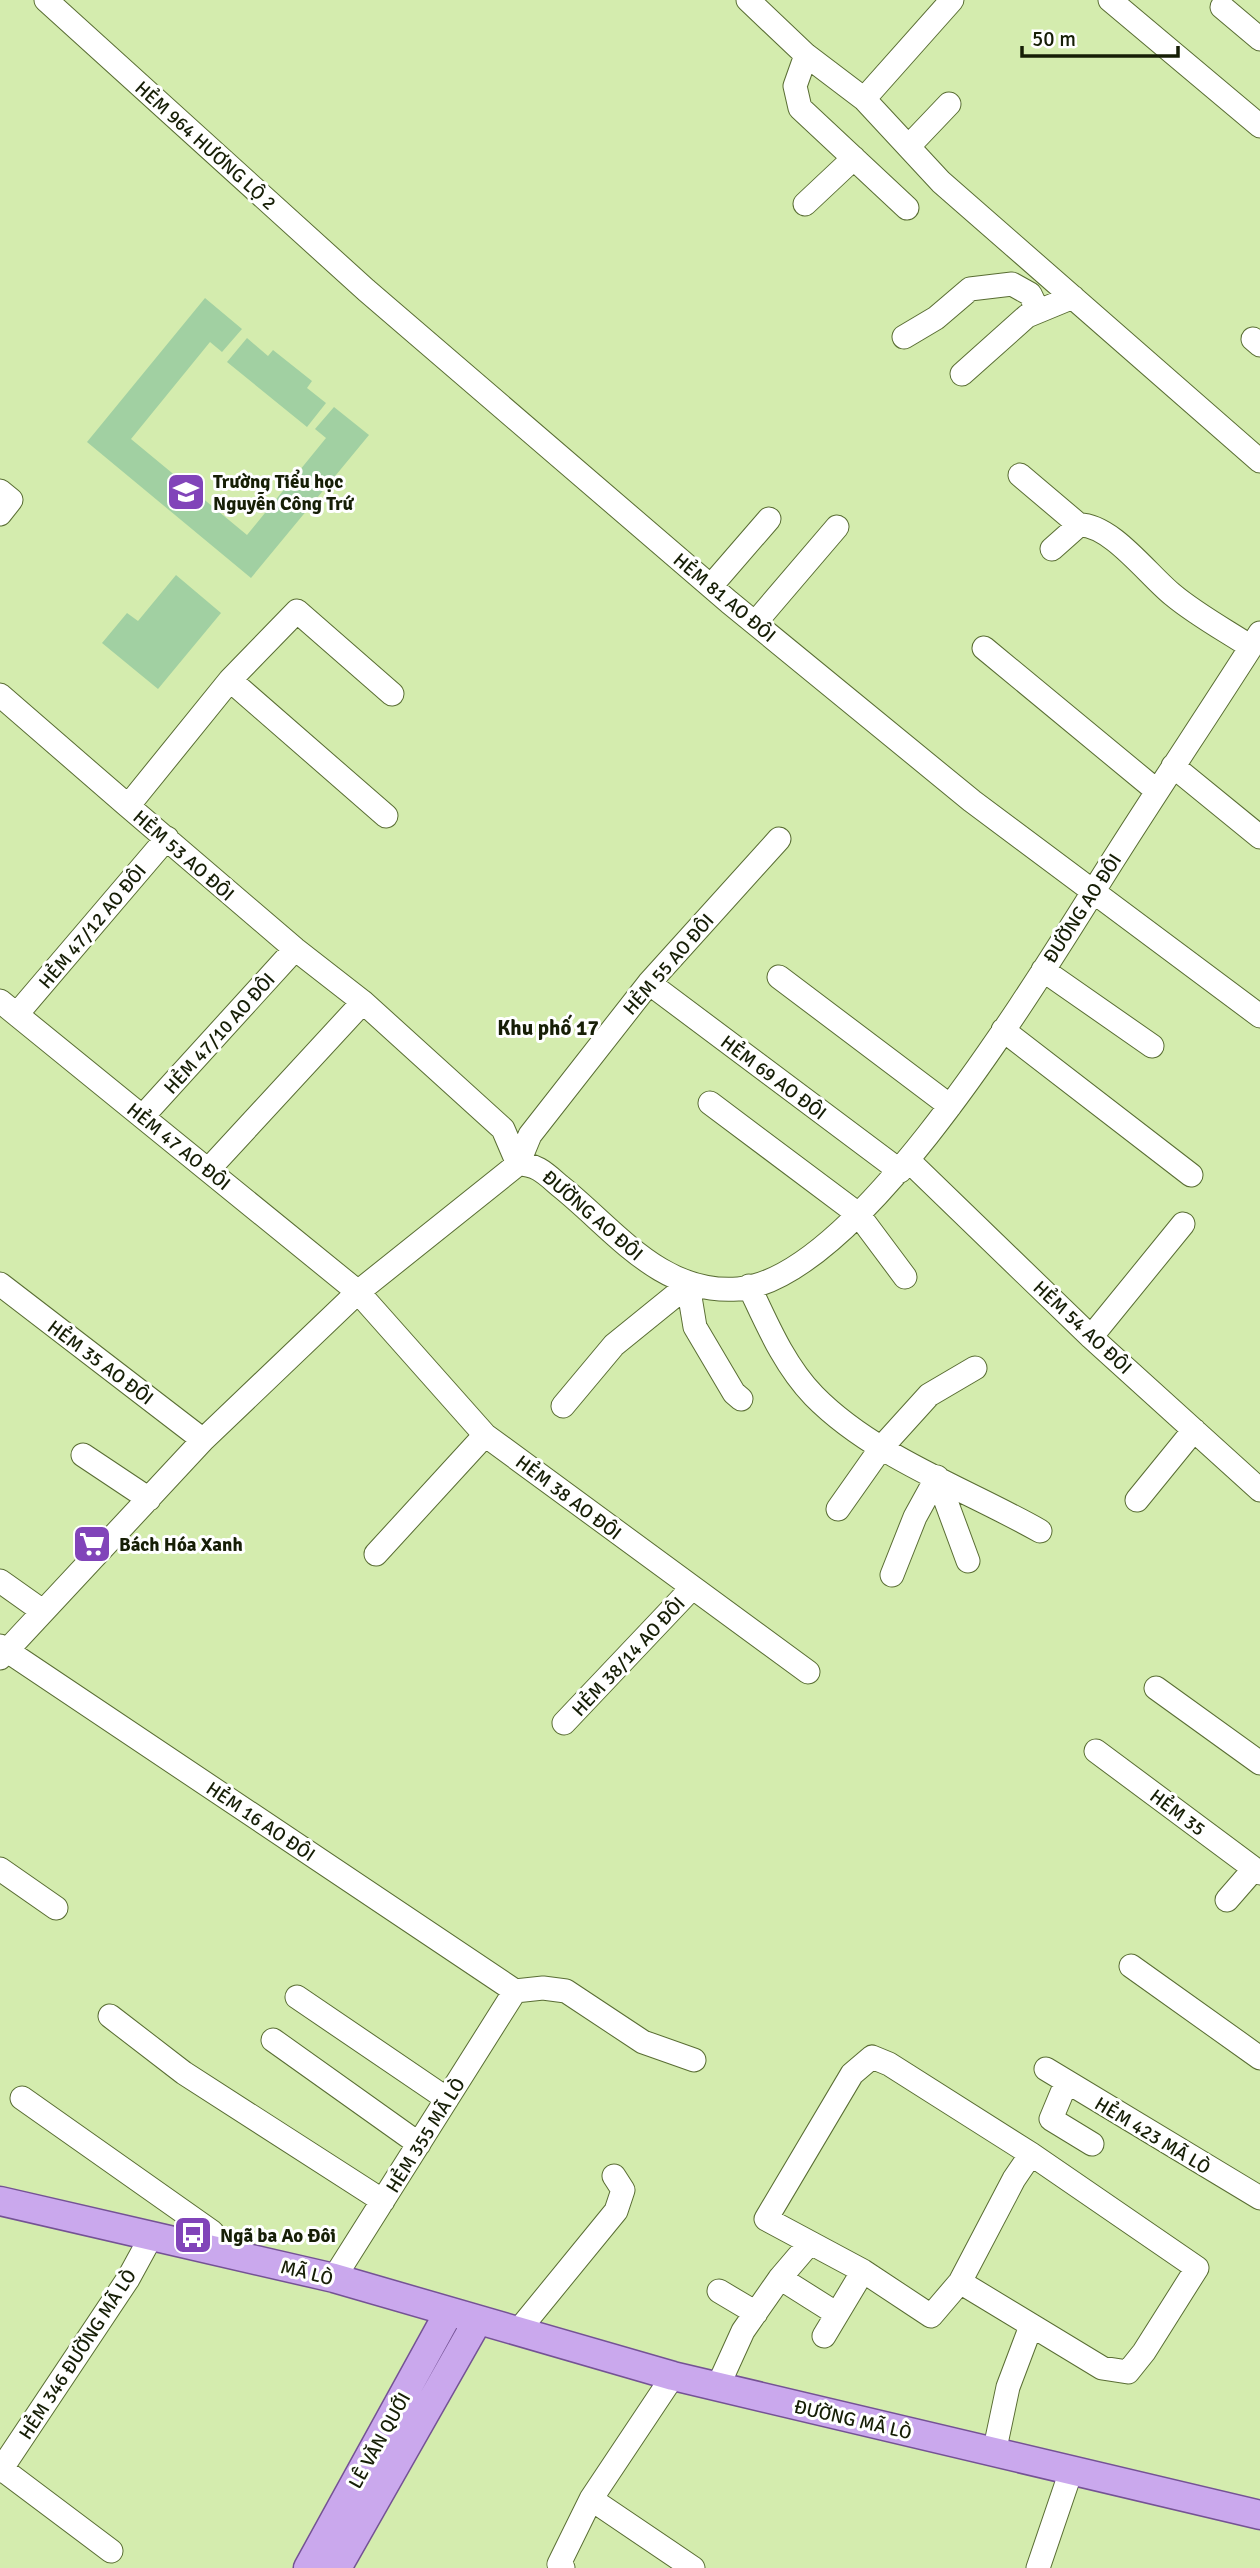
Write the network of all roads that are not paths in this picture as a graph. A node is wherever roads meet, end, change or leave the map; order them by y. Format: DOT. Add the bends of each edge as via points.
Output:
graph roads {
  1 [pos="46,0"];
  2 [pos="748,0"];
  3 [pos="952,0"];
  4 [pos="1110,0"];
  5 [pos="1222,7"];
  6 [pos="1260,39"];
  7 [pos="806,55"];
  8 [pos="864,99"];
  9 [pos="949,104"];
  10 [pos="1260,126"];
  11 [pos="909,146"];
  12 [pos="854,158"];
  13 [pos="805,204"];
  14 [pos="907,208"];
  15 [pos="366,290"];
  16 [pos="1073,297"];
  17 [pos="1038,311"];
  18 [pos="904,337"];
  19 [pos="962,373"];
  20 [pos="1260,461"];
  21 [pos="1020,475"];
  22 [pos="0,491"];
  23 [pos="0,514"];
  24 [pos="769,519"];
  25 [pos="1079,525"];
  26 [pos="837,527"];
  27 [pos="1052,549"];
  28 [pos="710,586"];
  29 [pos="755,623"];
  30 [pos="1255,640"];
  31 [pos="984,648"];
  32 [pos="230,680"];
  33 [pos="392,694"];
  34 [pos="0,695"];
  35 [pos="1173,766"];
  36 [pos="1157,791"];
  37 [pos="128,806"];
  38 [pos="386,816"];
  39 [pos="1260,837"];
  40 [pos="167,838"];
  41 [pos="779,839"];
  42 [pos="1092,893"];
  43 [pos="295,949"];
  44 [pos="1043,970"];
  45 [pos="779,977"];
  46 [pos="649,983"];
  47 [pos="363,1002"];
  48 [pos="8,1007"];
  49 [pos="1260,1016"];
  50 [pos="1003,1030"];
  51 [pos="1152,1046"];
  52 [pos="710,1103"];
  53 [pos="950,1105"];
  54 [pos="143,1116"];
  55 [pos="518,1164"];
  56 [pos="904,1166"];
  57 [pos="208,1170"];
  58 [pos="1191,1175"];
  59 [pos="858,1214"];
  60 [pos="1183,1224"];
  61 [pos="905,1277"];
  62 [pos="0,1284"];
  63 [pos="688,1285"];
  64 [pos="749,1286"];
  65 [pos="358,1292"];
  66 [pos="1091,1337"];
  67 [pos="975,1368"];
  68 [pos="741,1399"];
  69 [pos="563,1406"];
  70 [pos="1194,1430"];
  71 [pos="485,1435"];
  72 [pos="203,1440"];
  73 [pos="881,1448"];
  74 [pos="83,1455"];
  75 [pos="937,1477"];
  76 [pos="1260,1490"];
  77 [pos="149,1499"];
  78 [pos="1137,1500"];
  79 [pos="838,1509"];
  80 [pos="1040,1531"];
  81 [pos="376,1554"];
  82 [pos="968,1561"];
  83 [pos="892,1575"];
  84 [pos="0,1581"];
  85 [pos="691,1589"];
  86 [pos="41,1611"];
  87 [pos="2,1652"];
  88 [pos="808,1672"];
  89 [pos="1156,1688"];
  90 [pos="565,1723"];
  91 [pos="1096,1751"];
  92 [pos="1260,1763"];
  93 [pos="0,1869"];
  94 [pos="1257,1871"];
  95 [pos="1227,1900"];
  96 [pos="56,1908"];
  97 [pos="1131,1966"];
  98 [pos="515,1991"];
  99 [pos="297,1997"];
  100 [pos="110,2017"];
  101 [pos="273,2040"];
  102 [pos="1260,2058"];
  103 [pos="694,2060"];
  104 [pos="1046,2069"];
  105 [pos="1066,2083"];
  106 [pos="22,2098"];
  107 [pos="447,2099"];
  108 [pos="419,2144"];
  109 [pos="1092,2144"];
  110 [pos="1031,2154"];
  111 [pos="614,2176"];
  112 [pos="1260,2198"];
  113 [pos="383,2200"];
  114 [pos="0,2201"];
  115 [pos="152,2235"];
  116 [pos="809,2244"];
  117 [pos="218,2250"];
  118 [pos="863,2271"];
  119 [pos="334,2278"];
  120 [pos="780,2278"];
  121 [pos="960,2282"];
  122 [pos="719,2291"];
  123 [pos="449,2312"];
  124 [pos="755,2314"];
  125 [pos="837,2314"];
  126 [pos="478,2320"];
  127 [pos="1031,2326"];
  128 [pos="518,2331"];
  129 [pos="824,2336"];
  130 [pos="673,2376"];
  131 [pos="718,2386"];
  132 [pos="994,2453"];
  133 [pos="1,2470"];
  134 [pos="1071,2471"];
  135 [pos="591,2500"];
  136 [pos="1260,2515"];
  137 [pos="111,2552"];
  138 [pos="561,2566"];
  139 [pos="308,2568"];
  140 [pos="337,2568"];
  141 [pos="693,2568"];
  142 [pos="1038,2568"];
  1 -- 15 [label="street, HẺM 964 HƯƠNG LỘ 2"];
  2 -- 7 [label="street"];
  3 -- 8 [label="street"];
  4 -- 10 [label="street"];
  5 -- 6 [label="street"];
  7 -- 8 [label="street"];
  7 -- 12 [label="street" via="795,86 800,108"];
  8 -- 11 [label="street"];
  9 -- 11 [label="street"];
  11 -- 16 [label="street" via="941,182"];
  12 -- 13 [label="street"];
  12 -- 14 [label="street"];
  15 -- 28 [label="street, HẺM 81 AO ĐÔI"];
  16 -- 17 [label="street"];
  16 -- 20 [label="street"];
  17 -- 18 [label="street" via="1030,294 1012,284 970,289"];
  17 -- 19 [label="street"];
  21 -- 25 [label="street"];
  22 -- 23 [label="street" via="11,500"];
  24 -- 28 [label="street"];
  25 -- 27 [label="street"];
  25 -- 30 [label="street" via="1089,524 1110,537 1174,596"];
  26 -- 29 [label="street"];
  28 -- 29 [label="street, HẺM 81 AO ĐÔI"];
  29 -- 42 [label="street, HẺM 81 AO ĐÔI"];
  30 -- 35 [label="street, ĐƯỜNG AO ĐÔI"];
  31 -- 36 [label="street"];
  32 -- 33 [label="street, HẺM 53 AO ĐÔI" via="297,611"];
  32 -- 37 [label="street, HẺM 53 AO ĐÔI"];
  32 -- 38 [label="street"];
  34 -- 37 [label="street"];
  35 -- 36 [label="street, ĐƯỜNG AO ĐÔI"];
  35 -- 39 [label="street"];
  36 -- 42 [label="street, ĐƯỜNG AO ĐÔI"];
  37 -- 40 [label="street, HẺM 53 AO ĐÔI"];
  40 -- 43 [label="street, HẺM 53 AO ĐÔI"];
  40 -- 48 [label="street, HẺM 47/12 AO ĐÔI"];
  41 -- 46 [label="street, HẺM 55 AO ĐÔI"];
  42 -- 44 [label="street, ĐƯỜNG AO ĐÔI"];
  42 -- 49 [label="street, HẺM 81 AO ĐÔI"];
  43 -- 47 [label="street, HẺM 53 AO ĐÔI"];
  43 -- 54 [label="street, HẺM 47/10 AO ĐÔI"];
  44 -- 50 [label="street, ĐƯỜNG AO ĐÔI"];
  44 -- 51 [label="street"];
  45 -- 53 [label="street"];
  46 -- 55 [label="street, HẺM 55 AO ĐÔI" via="530,1135"];
  46 -- 56 [label="street, HẺM 69 AO ĐÔI"];
  47 -- 55 [label="street, HẺM 53 AO ĐÔI" via="503,1129"];
  47 -- 57 [label="street"];
  48 -- 54 [label="street, HẺM 47 AO ĐÔI"];
  50 -- 53 [label="street, ĐƯỜNG AO ĐÔI"];
  50 -- 58 [label="street"];
  52 -- 59 [label="street"];
  53 -- 56 [label="street, ĐƯỜNG AO ĐÔI"];
  54 -- 57 [label="street, HẺM 47 AO ĐÔI"];
  55 -- 63 [label="street, ĐƯỜNG AO ĐÔI" via="533,1164 593,1212 640,1258"];
  55 -- 65 [label="street, ĐƯỜNG AO ĐÔI"];
  56 -- 59 [label="street, ĐƯỜNG AO ĐÔI"];
  56 -- 66 [label="street, HẺM 54 AO ĐÔI"];
  57 -- 65 [label="street, HẺM 47 AO ĐÔI"];
  59 -- 61 [label="street"];
  59 -- 64 [label="street, ĐƯỜNG AO ĐÔI" via="784,1275"];
  60 -- 66 [label="street"];
  62 -- 72 [label="street, HẺM 35 AO ĐÔI"];
  63 -- 64 [label="street, ĐƯỜNG AO ĐÔI"];
  63 -- 68 [label="street" via="695,1327"];
  63 -- 69 [label="street" via="614,1345"];
  64 -- 73 [label="street" via="775,1342 814,1396"];
  65 -- 71 [label="street, HẺM 38 AO ĐÔI"];
  65 -- 72 [label="street, ĐƯỜNG AO ĐÔI"];
  66 -- 70 [label="street, HẺM 54 AO ĐÔI"];
  67 -- 73 [label="street" via="929,1395"];
  70 -- 76 [label="street, HẺM 54 AO ĐÔI"];
  70 -- 78 [label="street"];
  71 -- 81 [label="street"];
  71 -- 85 [label="street, HẺM 38 AO ĐÔI"];
  72 -- 77 [label="street, ĐƯỜNG AO ĐÔI"];
  73 -- 75 [label="street"];
  73 -- 79 [label="street"];
  74 -- 77 [label="street"];
  75 -- 80 [label="street"];
  75 -- 82 [label="street"];
  75 -- 83 [label="street"];
  77 -- 86 [label="street, ĐƯỜNG AO ĐÔI"];
  84 -- 86 [label="street"];
  85 -- 88 [label="street, HẺM 38 AO ĐÔI"];
  85 -- 90 [label="street, HẺM 38/14 AO ĐÔI"];
  86 -- 87 [label="street, ĐƯỜNG AO ĐÔI"];
  87 -- 98 [label="street, HẺM 16 AO ĐÔI"];
  89 -- 92 [label="street"];
  91 -- 94 [label="street, HẺM 35"];
  93 -- 96 [label="street"];
  94 -- 95 [label="street"];
  97 -- 102 [label="street"];
  98 -- 103 [label="street" via="566,1990 643,2042"];
  98 -- 107 [label="street, HẺM 355 MÃ LÒ"];
  99 -- 107 [label="street"];
  100 -- 113 [label="street" via="184,2073"];
  101 -- 108 [label="street"];
  104 -- 105 [label="street, HẺM 423 MÃ LÒ"];
  105 -- 109 [label="street" via="1051,2119"];
  105 -- 112 [label="street, HẺM 423 MÃ LÒ"];
  106 -- 117 [label="street" via="212,2232"];
  107 -- 108 [label="street, HẺM 355 MÃ LÒ"];
  108 -- 113 [label="street, HẺM 355 MÃ LÒ"];
  110 -- 116 [label="street" via="872,2057 852,2074 765,2220"];
  110 -- 121 [label="street"];
  110 -- 127 [label="street" via="1197,2268 1128,2372 1102,2368"];
  111 -- 128 [label="street" via="623,2190 616,2211"];
  113 -- 119 [label="street, HẺM 355 MÃ LÒ"];
  114 -- 115 [label="main road, MÃ LÒ"];
  115 -- 117 [label="main road, MÃ LÒ"];
  115 -- 133 [label="street, HẺM 346 ĐƯỜNG MÃ LÒ" via="128,2279"];
  116 -- 118 [label="street"];
  116 -- 120 [label="street"];
  117 -- 119 [label="main road, MÃ LÒ"];
  118 -- 121 [label="street" via="931,2316"];
  118 -- 125 [label="street"];
  119 -- 123 [label="main road, MÃ LÒ"];
  120 -- 124 [label="street"];
  120 -- 125 [label="street"];
  121 -- 127 [label="street"];
  122 -- 124 [label="street"];
  123 -- 126 [label="main road, ĐƯỜNG MÃ LÒ"];
  123 -- 139 [label="main road, LÊ VĂN QUỚI"];
  124 -- 131 [label="street"];
  125 -- 129 [label="street"];
  126 -- 128 [label="main road, ĐƯỜNG MÃ LÒ"];
  126 -- 140 [label="main road, LÊ VĂN QUỚI"];
  127 -- 132 [label="street" via="1008,2387"];
  128 -- 130 [label="main road, ĐƯỜNG MÃ LÒ"];
  130 -- 131 [label="main road, ĐƯỜNG MÃ LÒ"];
  130 -- 135 [label="street"];
  131 -- 132 [label="main road, ĐƯỜNG MÃ LÒ"];
  132 -- 134 [label="main road, ĐƯỜNG MÃ LÒ"];
  133 -- 137 [label="street"];
  134 -- 136 [label="main road, ĐƯỜNG MÃ LÒ"];
  134 -- 142 [label="street"];
  135 -- 138 [label="street"];
  135 -- 141 [label="street"];
}
